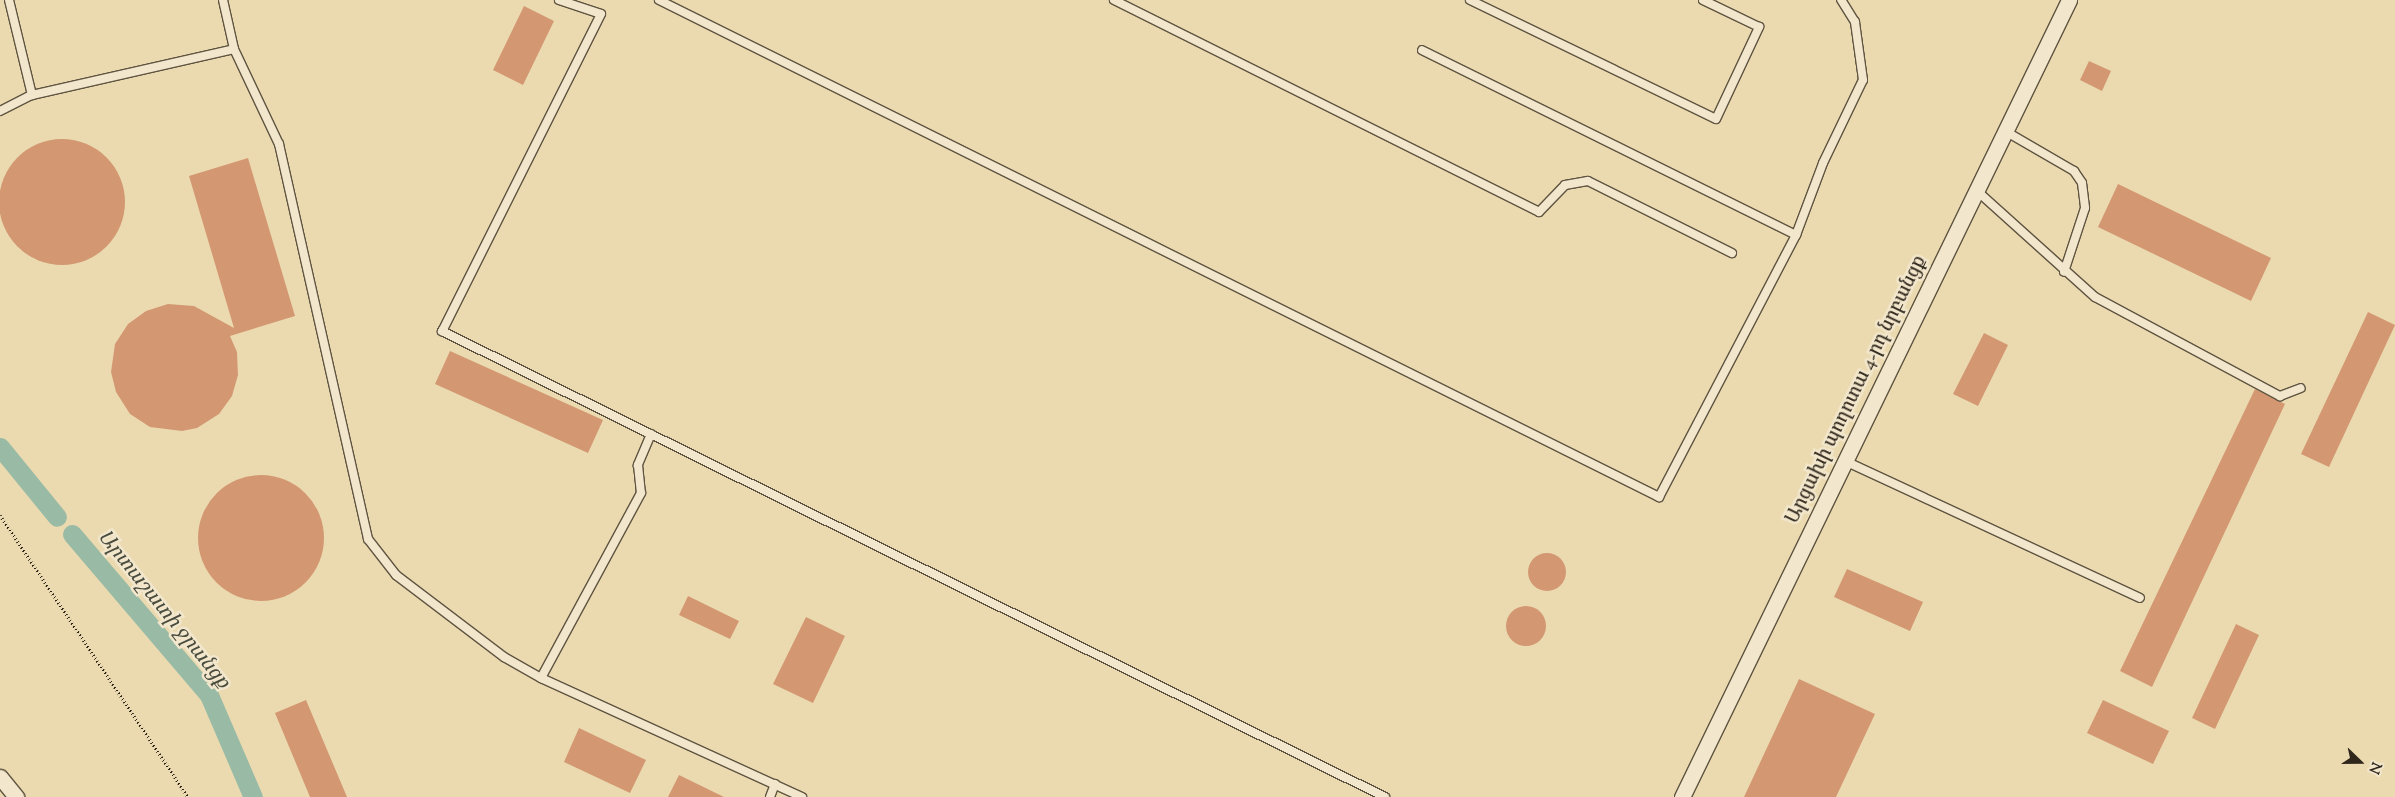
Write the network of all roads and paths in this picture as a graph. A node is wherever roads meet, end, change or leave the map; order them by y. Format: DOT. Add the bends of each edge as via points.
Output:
graph roads {
  1 [pos="9,0"];
  2 [pos="223,0"];
  3 [pos="559,0"];
  4 [pos="659,0"];
  5 [pos="1114,0"];
  6 [pos="1470,0"];
  7 [pos="1703,0"];
  8 [pos="1841,0"];
  9 [pos="2069,0"];
  10 [pos="234,49"];
  11 [pos="1422,50"];
  12 [pos="32,95"];
  13 [pos="0,112"];
  14 [pos="2005,131"];
  15 [pos="1976,190"];
  16 [pos="1796,235"];
  17 [pos="1732,252"];
  18 [pos="2064,272"];
  19 [pos="2301,388"];
  20 [pos="651,434"];
  21 [pos="1845,461"];
  22 [pos="0,515"];
  23 [pos="2140,598"];
  24 [pos="541,678"];
  25 [pos="0,777"];
  26 [pos="775,784"];
  27 [pos="16,797"];
  28 [pos="188,797"];
  29 [pos="770,797"];
  30 [pos="802,797"];
  31 [pos="1385,797"];
  32 [pos="1682,797"];
  1 -- 12 [label="lane"];
  2 -- 10 [label="lane"];
  3 -- 20 [label="lane" via="601,14 442,331"];
  4 -- 16 [label="lane" via="1659,497"];
  5 -- 17 [label="lane" via="1539,212 1566,185 1588,180"];
  6 -- 7 [label="lane" via="1716,119 1759,28"];
  8 -- 16 [label="lane" via="1854,22 1863,80 1823,163"];
  9 -- 14 [label="street, Արցախի պողոտա 4-րդ նրբանցք"];
  10 -- 12 [label="lane"];
  10 -- 24 [label="lane" via="279,144 368,539 396,575 443,607 504,657"];
  11 -- 16 [label="lane"];
  12 -- 13 [label="lane"];
  14 -- 15 [label="street, Արցախի պողոտա 4-րդ նրբանցք"];
  14 -- 18 [label="lane" via="2074,171 2082,183 2085,208"];
  15 -- 18 [label="lane"];
  15 -- 21 [label="street, Արցախի պողոտա 4-րդ նրբանցք"];
  18 -- 19 [label="lane" via="2095,297 2280,396"];
  20 -- 24 [label="lane" via="638,465 641,493"];
  20 -- 31 [label="lane"];
  21 -- 23 [label="lane"];
  21 -- 32 [label="street, Արցախի պողոտա 4-րդ նրբանցք"];
  22 -- 28 [label="path"];
  24 -- 26 [label="lane"];
  25 -- 27 [label="street"];
  26 -- 29 [label="lane"];
  26 -- 30 [label="lane"];
}
